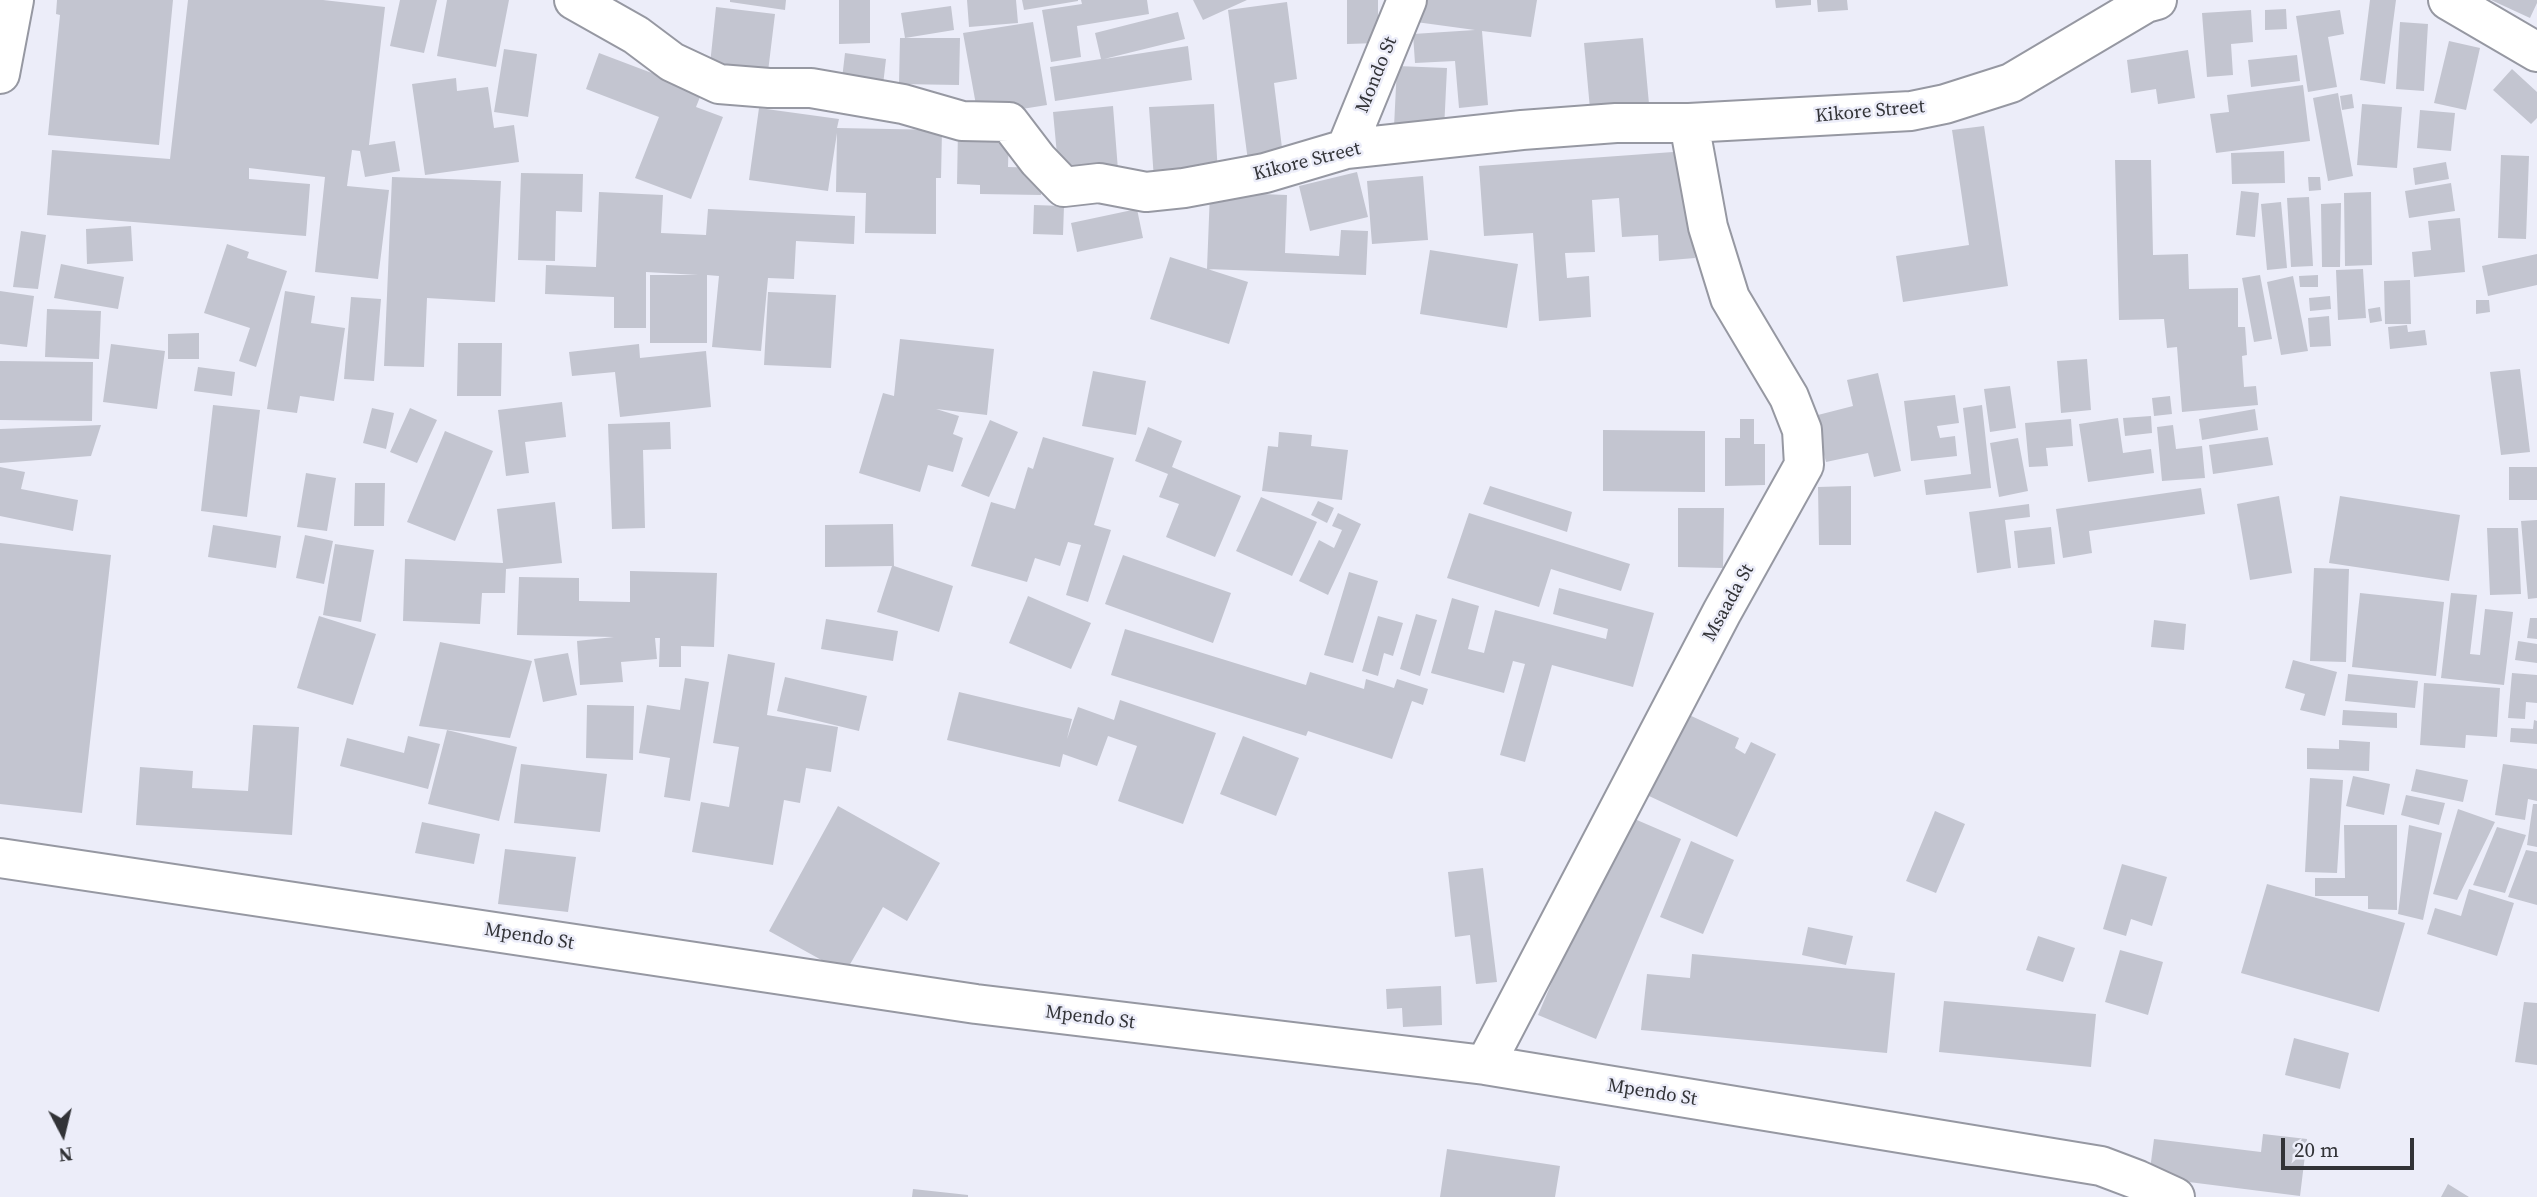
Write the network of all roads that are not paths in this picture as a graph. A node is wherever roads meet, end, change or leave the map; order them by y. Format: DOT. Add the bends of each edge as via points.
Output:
graph roads {
  1 [pos="14,0"];
  2 [pos="574,0"];
  3 [pos="1407,0"];
  4 [pos="2157,0"];
  5 [pos="2448,0"];
  6 [pos="2537,51"];
  7 [pos="0,74"];
  8 [pos="1689,124"];
  9 [pos="1346,149"];
  10 [pos="0,858"];
  11 [pos="1485,1065"];
  12 [pos="2175,1197"];
  1 -- 7 [label="street"];
  2 -- 9 [label="street, Kikore Street" via="636,35 672,62 719,84 811,88 904,104 962,121 1009,121 1064,187 1099,183 1146,192 1184,188 1265,173"];
  3 -- 9 [label="street, Mondo St"];
  4 -- 8 [label="street, Kikore Street" via="2011,82 1945,104 1899,112"];
  5 -- 6 [label="street"];
  8 -- 9 [label="street, Kikore Street" via="1616,123"];
  8 -- 11 [label="street, Msaada St" via="1708,227 1730,298 1789,397 1802,430 1804,466 1722,612"];
  10 -- 11 [label="street, Mpendo St" via="976,1004"];
  11 -- 12 [label="street, Mpendo St" via="2101,1166"];
}
